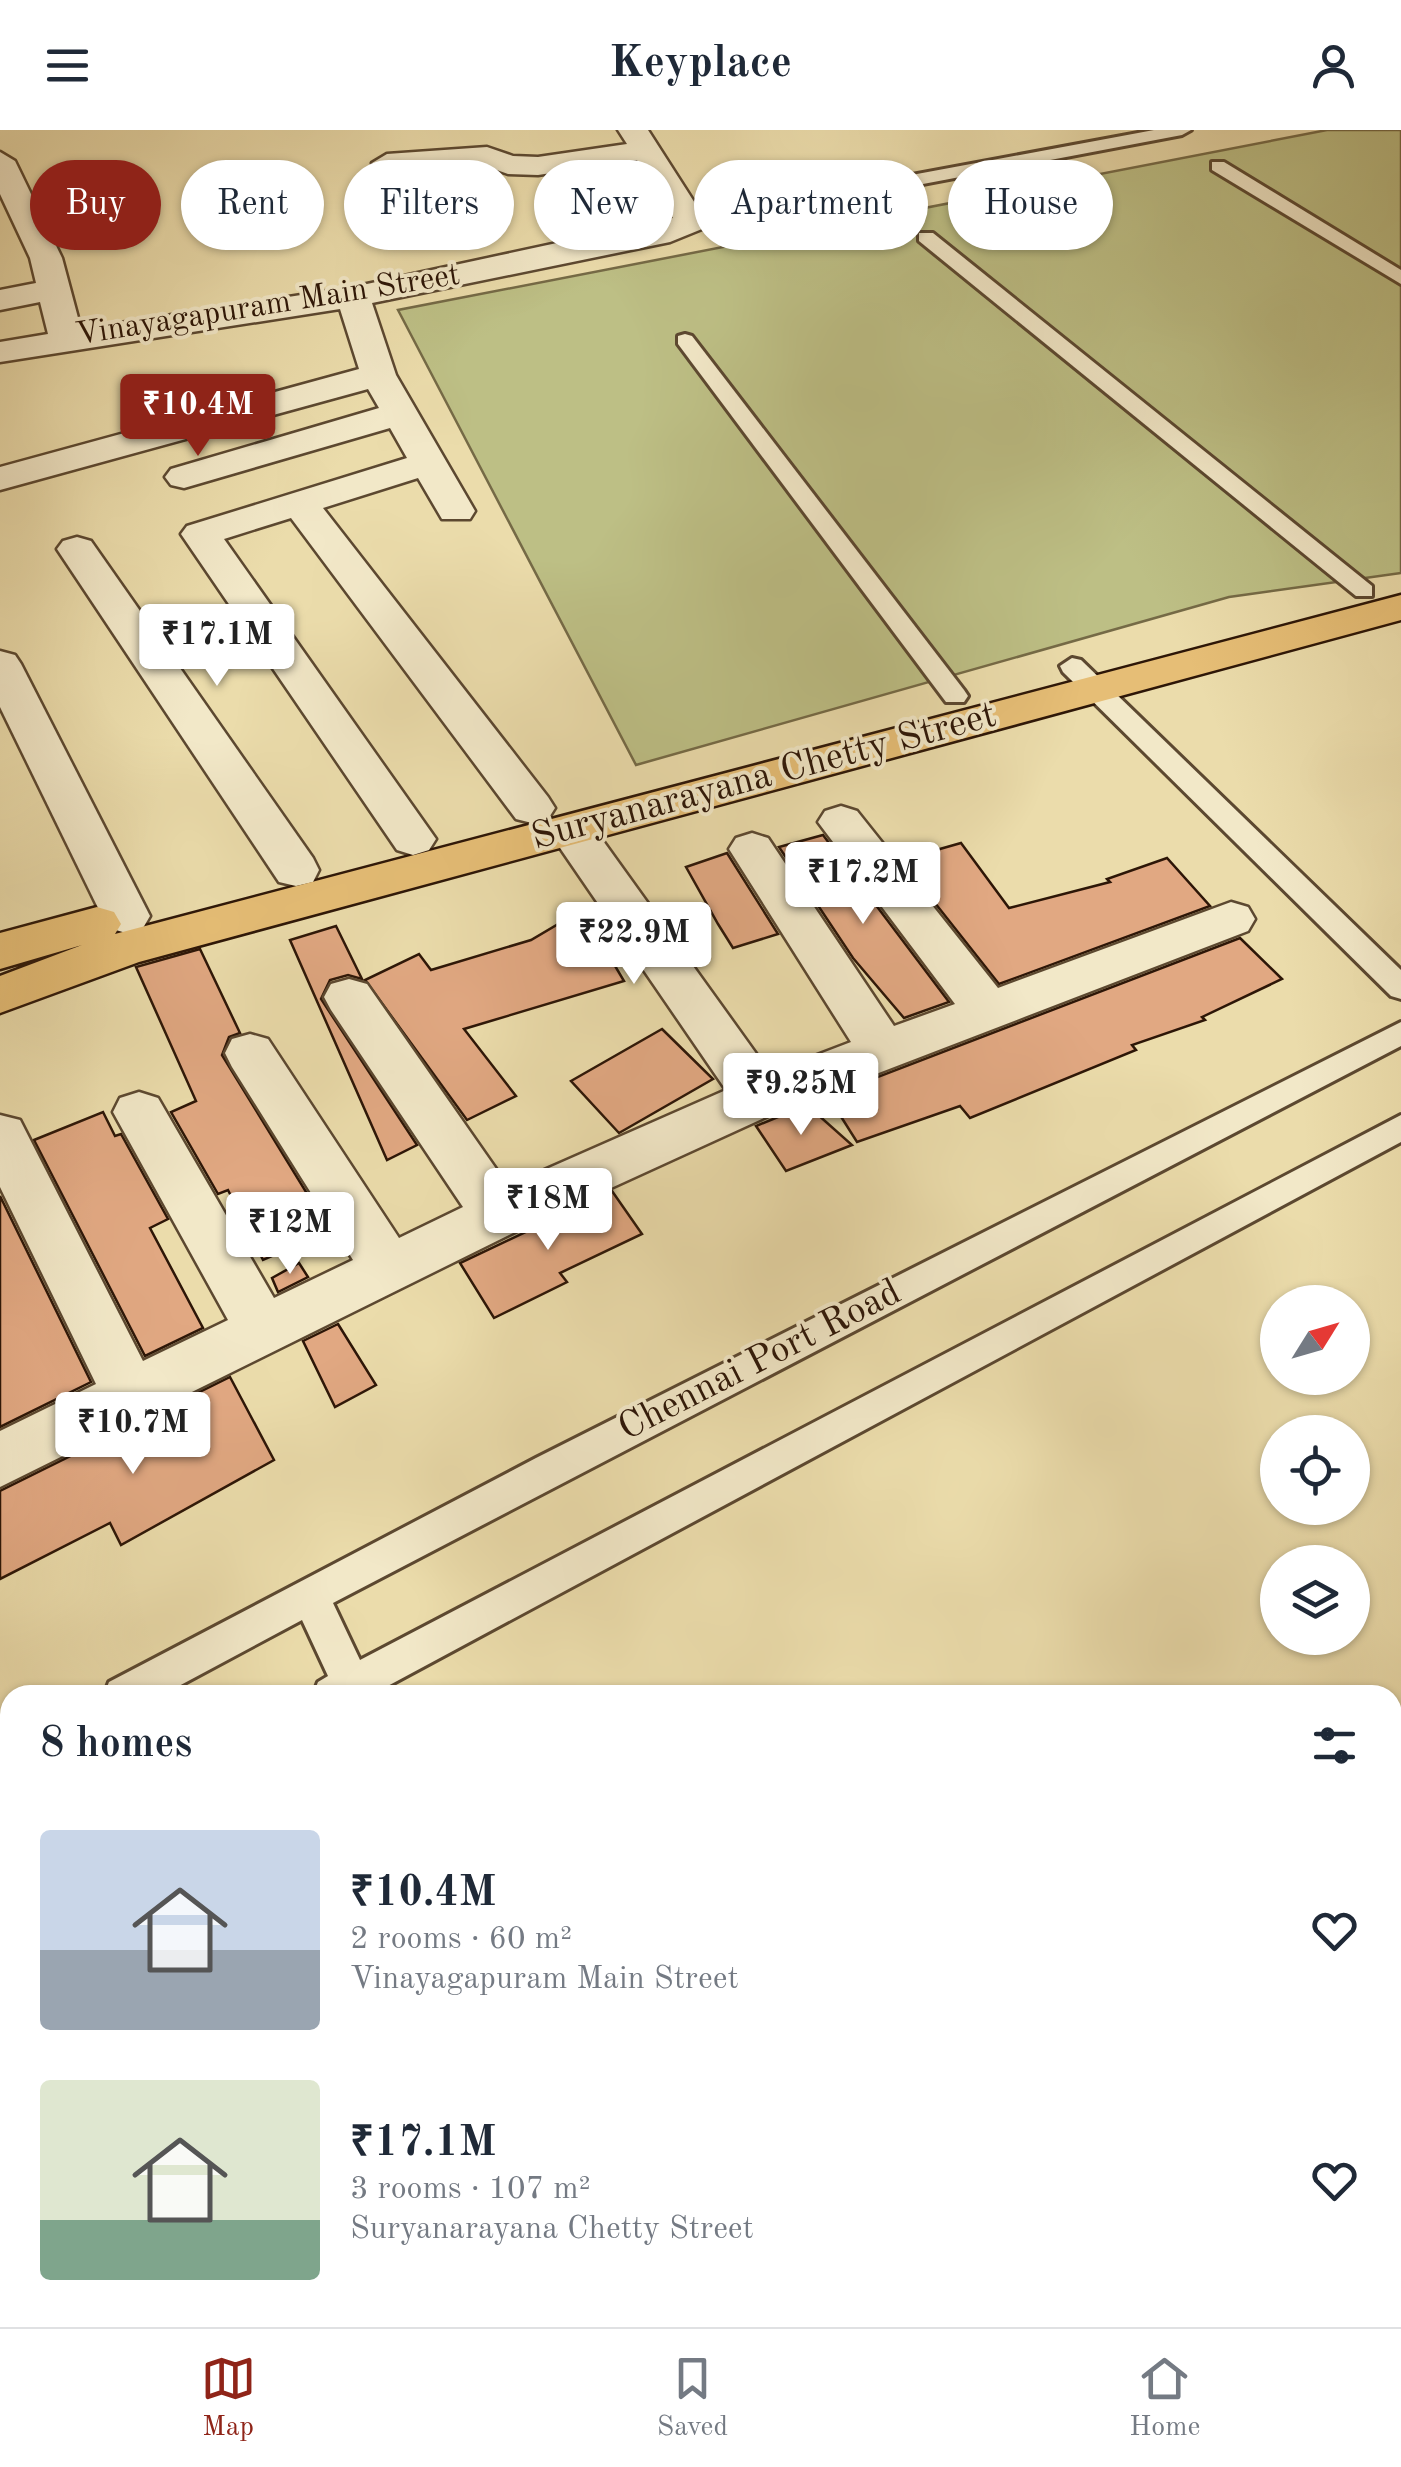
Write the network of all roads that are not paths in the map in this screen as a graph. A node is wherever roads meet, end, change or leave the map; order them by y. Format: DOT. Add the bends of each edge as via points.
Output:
graph roads {
  1 [pos="1182,130"];
  2 [pos="639,140"];
  3 [pos="430,160"];
  4 [pos="497,160"];
  5 [pos="514,165"];
  6 [pos="1218,166"];
  7 [pos="3,174"];
  8 [pos="13,216"];
  9 [pos="691,222"];
  10 [pos="928,239"];
  11 [pos="0,268"];
  12 [pos="51,274"];
  13 [pos="1401,278"];
  14 [pos="353,297"];
  15 [pos="0,300"];
  16 [pos="66,338"];
  17 [pos="685,340"];
  18 [pos="0,352"];
  19 [pos="378,375"];
  20 [pos="403,413"];
  21 [pos="430,463"];
  22 [pos="184,477"];
  23 [pos="0,479"];
  24 [pos="300,504"];
  25 [pos="456,511"];
  26 [pos="77,549"];
  27 [pos="1388,593"];
  28 [pos="0,664"];
  29 [pos="1082,677"];
  30 [pos="955,696"];
  31 [pos="552,819"];
  32 [pos="840,822"];
  33 [pos="413,839"];
  34 [pos="752,849"];
  35 [pos="296,870"];
  36 [pos="1230,919"];
  37 [pos="126,932"];
  38 [pos="0,951"];
  39 [pos="1401,988"];
  40 [pos="0,995"];
  41 [pos="349,997"];
  42 [pos="988,1010"];
  43 [pos="1392,1038"];
  44 [pos="882,1048"];
  45 [pos="250,1052"];
  46 [pos="759,1098"];
  47 [pos="139,1112"];
  48 [pos="1401,1127"];
  49 [pos="1,1135"];
  50 [pos="498,1214"];
  51 [pos="389,1270"];
  52 [pos="264,1332"];
  53 [pos="130,1394"];
  54 [pos="2,1454"];
  55 [pos="309,1596"];
  56 [pos="142,1685"];
  57 [pos="340,1685"];
  58 [pos="351,1685"];
  1 -- 9 [label="lane, Vinayagapuram Main Street"];
  2 -- 5 [label="street" via="538,166"];
  2 -- 9 [label="street"];
  3 -- 4 [label="street"];
  6 -- 13 [label="lane"];
  7 -- 8 [label="street"];
  8 -- 12 [label="street"];
  9 -- 14 [label="street, Vinayagapuram Main Street" via="670,232"];
  10 -- 27 [label="lane"];
  11 -- 12 [label="street"];
  12 -- 15 [label="street"];
  12 -- 16 [label="street"];
  14 -- 16 [label="street, Vinayagapuram Main Street"];
  14 -- 19 [label="street"];
  16 -- 18 [label="street, Vinayagapuram Main Street"];
  17 -- 30 [label="lane"];
  19 -- 20 [label="street"];
  19 -- 23 [label="street"];
  20 -- 21 [label="street"];
  20 -- 22 [label="street"];
  21 -- 24 [label="street"];
  21 -- 25 [label="street"];
  24 -- 31 [label="street"];
  24 -- 33 [label="street" via="201,534"];
  26 -- 35 [label="street"];
  27 -- 29 [label="main road, Suryanarayana Chetty Street"];
  28 -- 37 [label="street"];
  29 -- 30 [label="main road, Suryanarayana Chetty Street"];
  29 -- 31 [label="main road, Suryanarayana Chetty Street"];
  29 -- 39 [label="lane"];
  30 -- 31 [label="main road, Suryanarayana Chetty Street"];
  31 -- 33 [label="main road, Suryanarayana Chetty Street"];
  31 -- 37 [label="main road, Suryanarayana Chetty Street"];
  31 -- 46 [label="street"];
  32 -- 42 [label="street"];
  33 -- 35 [label="main road, Suryanarayana Chetty Street"];
  34 -- 44 [label="street"];
  35 -- 37 [label="main road, Suryanarayana Chetty Street"];
  36 -- 42 [label="street"];
  37 -- 38 [label="main road"];
  37 -- 40 [label="main road"];
  41 -- 50 [label="street"];
  42 -- 44 [label="street"];
  43 -- 55 [label="lane, Chennai Port Road"];
  44 -- 46 [label="street"];
  45 -- 51 [label="street"];
  46 -- 50 [label="street"];
  47 -- 52 [label="street"];
  48 -- 58 [label="lane"];
  49 -- 53 [label="street"];
  50 -- 51 [label="street"];
  51 -- 52 [label="street"];
  52 -- 53 [label="street"];
  53 -- 54 [label="street"];
  55 -- 56 [label="lane, Chennai Port Road"];
  55 -- 57 [label="lane"];
}
